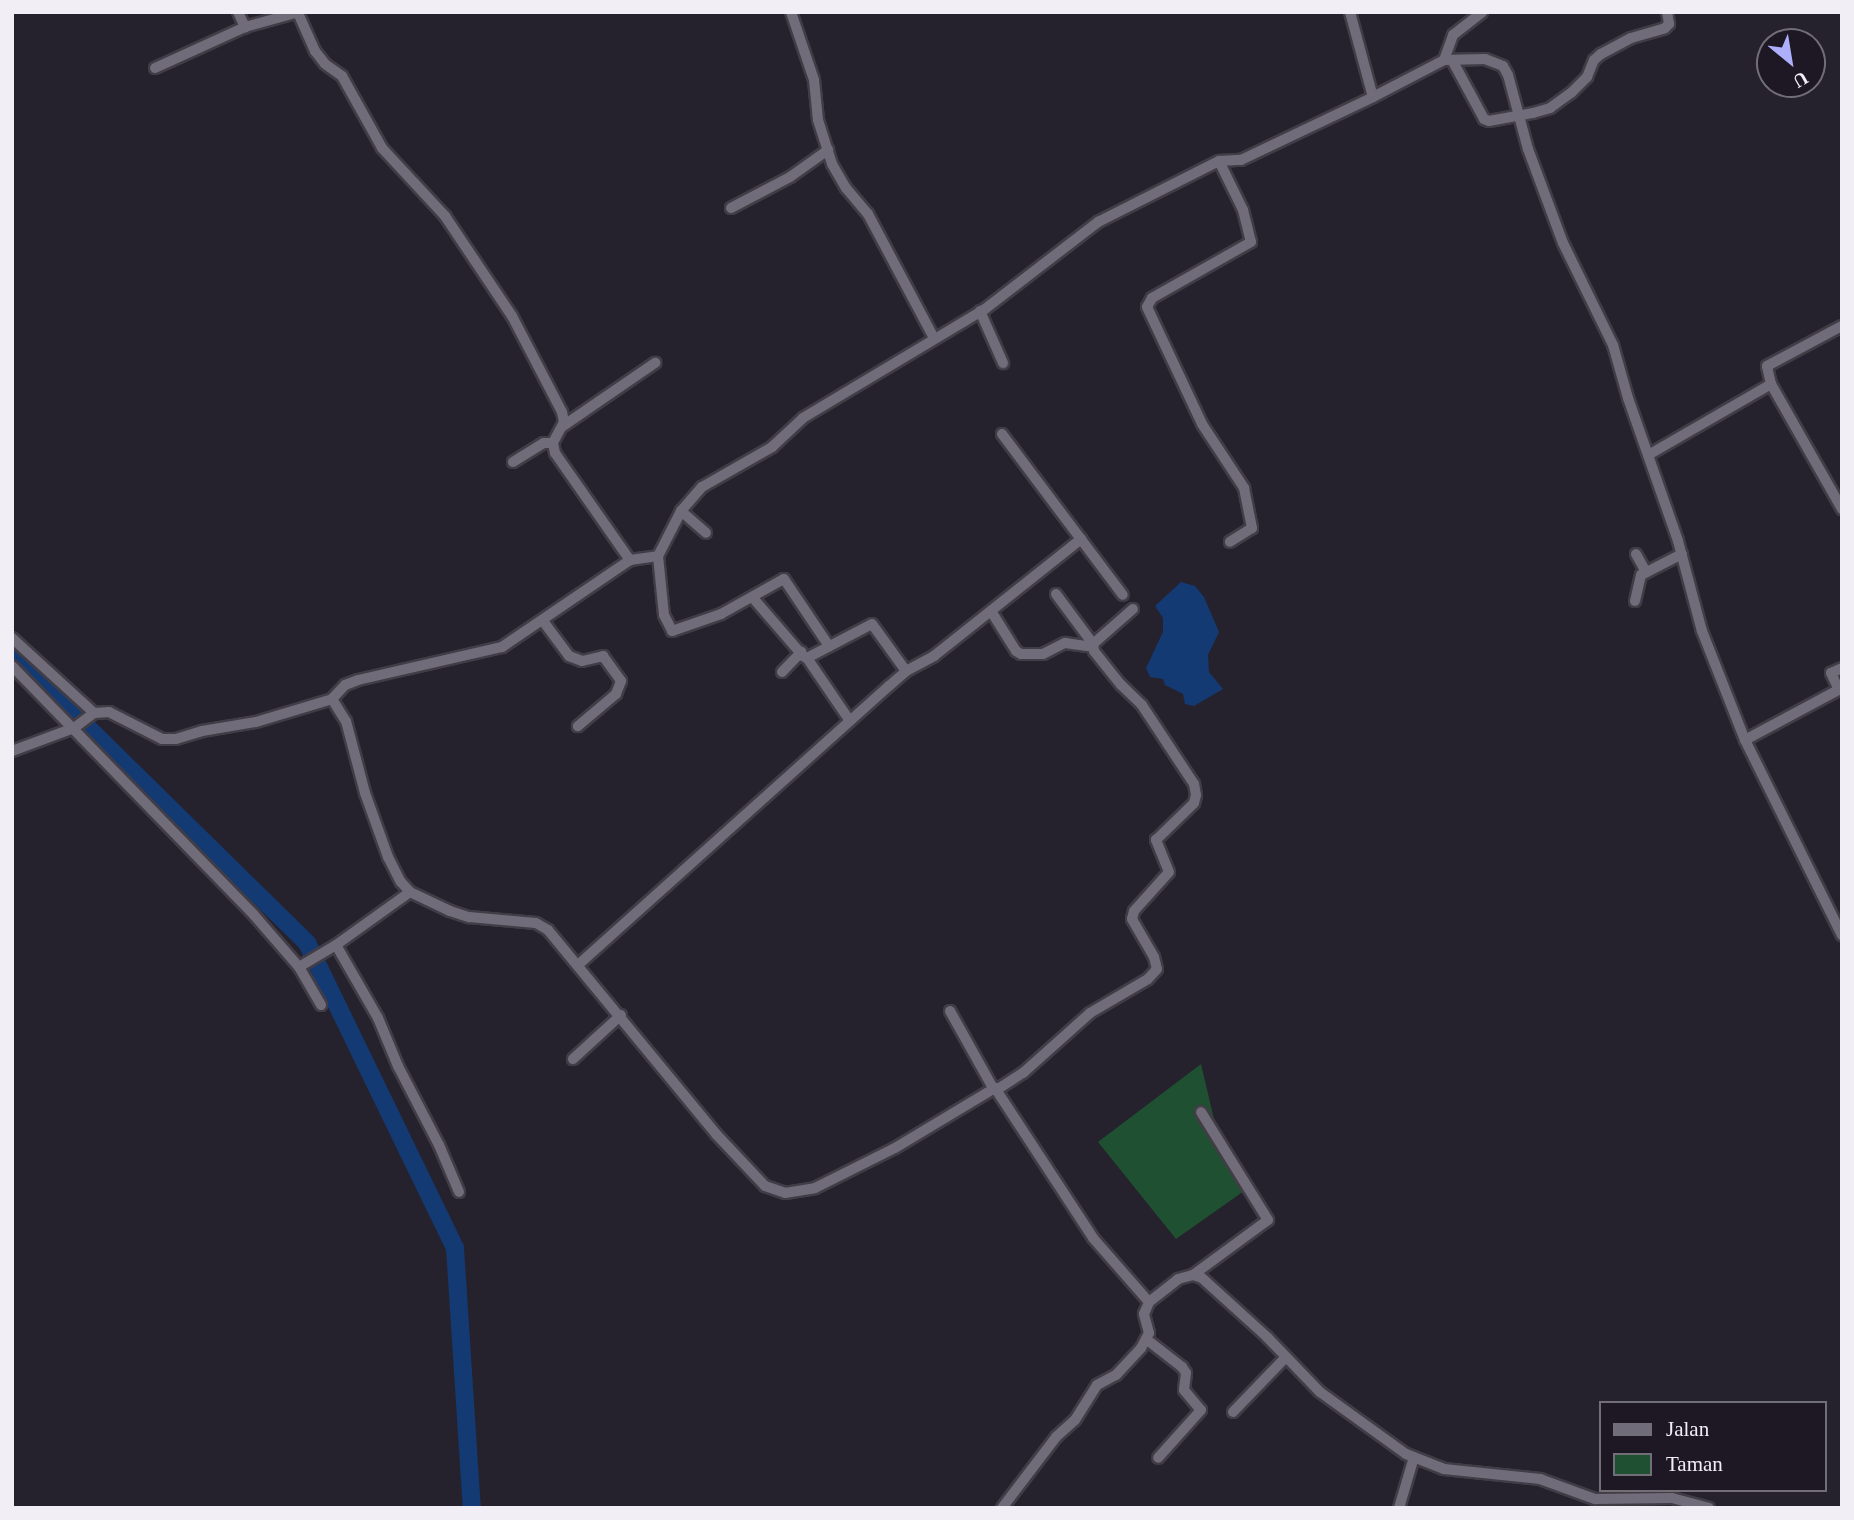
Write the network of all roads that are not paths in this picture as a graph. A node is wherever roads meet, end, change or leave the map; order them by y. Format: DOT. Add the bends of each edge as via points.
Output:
graph roads {
  1 [pos="238,12"];
  2 [pos="299,12"];
  3 [pos="791,12"];
  4 [pos="1482,12"];
  5 [pos="1667,12"];
  6 [pos="1352,13"];
  7 [pos="244,27"];
  8 [pos="1448,60"];
  9 [pos="155,68"];
  10 [pos="1373,97"];
  11 [pos="1519,114"];
  12 [pos="828,150"];
  13 [pos="1219,161"];
  14 [pos="731,208"];
  15 [pos="980,311"];
  16 [pos="1842,326"];
  17 [pos="934,338"];
  18 [pos="655,363"];
  19 [pos="1003,363"];
  20 [pos="1771,384"];
  21 [pos="563,426"];
  22 [pos="1002,434"];
  23 [pos="553,443"];
  24 [pos="1650,454"];
  25 [pos="513,462"];
  26 [pos="1842,509"];
  27 [pos="681,511"];
  28 [pos="706,533"];
  29 [pos="1081,538"];
  30 [pos="1230,542"];
  31 [pos="1636,554"];
  32 [pos="1682,554"];
  33 [pos="658,556"];
  34 [pos="630,560"];
  35 [pos="1646,572"];
  36 [pos="1056,594"];
  37 [pos="1123,594"];
  38 [pos="753,598"];
  39 [pos="1635,601"];
  40 [pos="1133,609"];
  41 [pos="991,611"];
  42 [pos="542,621"];
  43 [pos="12,638"];
  44 [pos="1093,645"];
  45 [pos="829,646"];
  46 [pos="804,655"];
  47 [pos="12,666"];
  48 [pos="1842,668"];
  49 [pos="906,671"];
  50 [pos="782,672"];
  51 [pos="1840,689"];
  52 [pos="332,699"];
  53 [pos="93,714"];
  54 [pos="850,721"];
  55 [pos="76,726"];
  56 [pos="578,726"];
  57 [pos="1745,740"];
  58 [pos="12,751"];
  59 [pos="410,892"];
  60 [pos="1842,935"];
  61 [pos="336,946"];
  62 [pos="578,965"];
  63 [pos="301,966"];
  64 [pos="321,1005"];
  65 [pos="950,1011"];
  66 [pos="621,1015"];
  67 [pos="573,1059"];
  68 [pos="996,1089"];
  69 [pos="1201,1112"];
  70 [pos="459,1192"];
  71 [pos="1193,1275"];
  72 [pos="1149,1302"];
  73 [pos="1146,1339"];
  74 [pos="1285,1358"];
  75 [pos="1233,1412"];
  76 [pos="1413,1457"];
  77 [pos="1158,1458"];
  78 [pos="1594,1503"];
  79 [pos="1002,1508"];
  80 [pos="1399,1508"];
  81 [pos="1709,1508"];
  1 -- 7 [label="street"];
  2 -- 7 [label="street"];
  2 -- 21 [label="street" via="315,51 342,76 382,148 445,216 489,278 562,412"];
  3 -- 12 [label="street" via="814,80 818,120"];
  4 -- 8 [label="street" via="1453,35"];
  5 -- 11 [label="street" via="1665,28 1631,38 1601,54 1587,77 1550,108"];
  6 -- 10 [label="street"];
  7 -- 9 [label="street"];
  8 -- 10 [label="street"];
  8 -- 11 [label="street" via="1484,119"];
  8 -- 11 [label="street" via="1485,59 1503,66"];
  10 -- 13 [label="street" via="1241,160"];
  11 -- 24 [label="street" via="1563,243 1614,345"];
  12 -- 14 [label="street" via="790,177"];
  12 -- 17 [label="street" via="845,188 868,214"];
  13 -- 15 [label="street" via="1098,222"];
  13 -- 30 [label="street" via="1251,242 1152,299 1147,307 1202,424 1244,488 1252,528"];
  15 -- 17 [label="street"];
  15 -- 19 [label="street"];
  16 -- 20 [label="street" via="1767,366"];
  17 -- 27 [label="street" via="803,418 772,447 702,487"];
  18 -- 21 [label="street"];
  20 -- 24 [label="street"];
  20 -- 26 [label="street"];
  21 -- 23 [label="street"];
  22 -- 29 [label="street"];
  23 -- 25 [label="street" via="544,443"];
  23 -- 34 [label="street" via="555,453"];
  24 -- 32 [label="street"];
  27 -- 28 [label="street"];
  27 -- 33 [label="street"];
  29 -- 37 [label="street"];
  29 -- 41 [label="street"];
  31 -- 35 [label="street"];
  32 -- 35 [label="street"];
  32 -- 57 [label="street" via="1702,631"];
  33 -- 34 [label="street"];
  33 -- 38 [label="street" via="664,615 672,631"];
  34 -- 42 [label="street"];
  35 -- 39 [label="street" via="1638,580"];
  36 -- 44 [label="street"];
  38 -- 45 [label="street" via="784,579"];
  38 -- 46 [label="street"];
  40 -- 44 [label="street"];
  41 -- 44 [label="street" via="1021,654 1043,654 1065,643"];
  41 -- 49 [label="street" via="934,656"];
  42 -- 52 [label="street" via="502,648 358,680 345,685"];
  42 -- 56 [label="street" via="569,656 582,661 603,656 621,681 616,694"];
  43 -- 53 [label="street"];
  44 -- 68 [label="street" via="1106,668 1142,705 1194,784 1196,795 1194,803 1156,840 1168,867 1166,878 1134,911 1132,919 1157,969 1090,1013 1023,1073"];
  45 -- 46 [label="street"];
  45 -- 49 [label="street" via="872,624"];
  46 -- 50 [label="street"];
  46 -- 54 [label="street"];
  47 -- 55 [label="street"];
  48 -- 51 [label="street" via="1831,673"];
  49 -- 54 [label="street"];
  51 -- 57 [label="street"];
  52 -- 53 [label="street" via="176,739 162,739 109,712"];
  52 -- 59 [label="street" via="346,721 388,857"];
  53 -- 55 [label="street"];
  54 -- 62 [label="street"];
  55 -- 58 [label="street"];
  55 -- 63 [label="street"];
  57 -- 60 [label="street"];
  59 -- 61 [label="street"];
  59 -- 62 [label="street" via="469,917 542,925"];
  61 -- 63 [label="street"];
  61 -- 70 [label="street" via="381,1023"];
  62 -- 66 [label="street"];
  63 -- 64 [label="street"];
  65 -- 68 [label="street"];
  66 -- 67 [label="street"];
  66 -- 68 [label="street" via="716,1134 765,1186 785,1193 804,1192 833,1179"];
  68 -- 72 [label="street" via="1093,1238"];
  69 -- 71 [label="street" via="1268,1220"];
  71 -- 72 [label="street" via="1178,1279"];
  71 -- 74 [label="street" via="1210,1283"];
  72 -- 73 [label="street" via="1144,1314"];
  73 -- 77 [label="street" via="1182,1367 1184,1390 1201,1410"];
  73 -- 79 [label="street" via="1122,1370 1097,1385 1075,1420 1056,1437"];
  74 -- 75 [label="street"];
  74 -- 76 [label="street" via="1320,1392"];
  76 -- 78 [label="street" via="1444,1469 1540,1479"];
  76 -- 80 [label="street"];
  78 -- 81 [label="street" via="1672,1498"];
}
